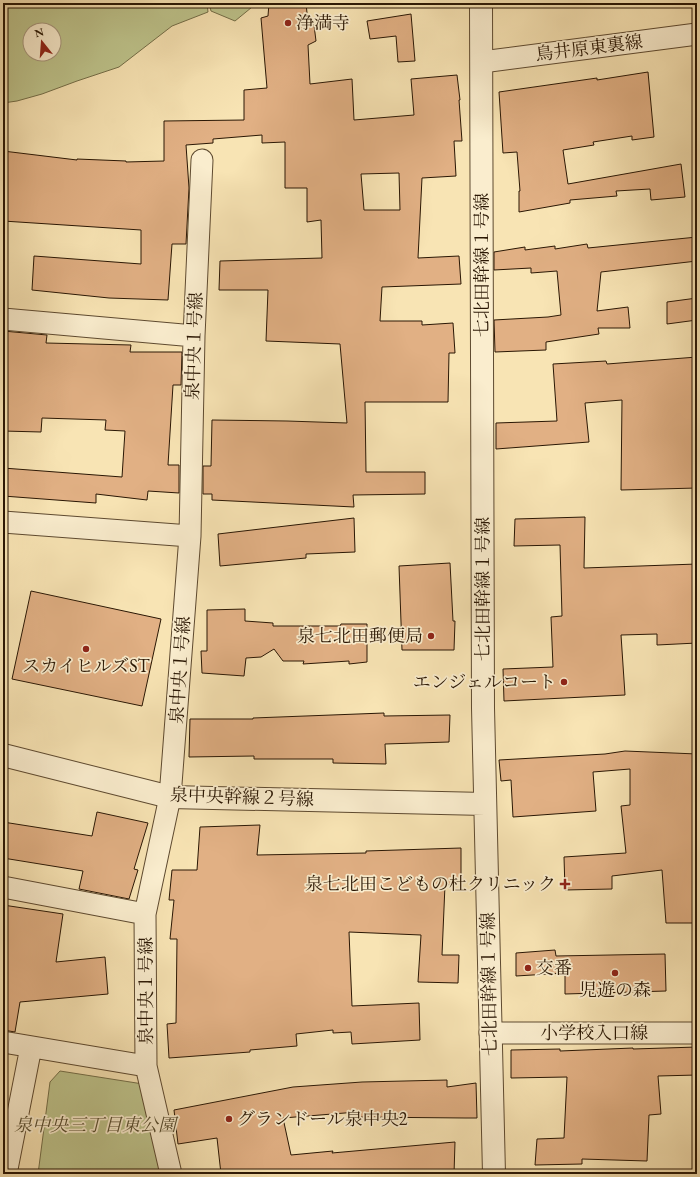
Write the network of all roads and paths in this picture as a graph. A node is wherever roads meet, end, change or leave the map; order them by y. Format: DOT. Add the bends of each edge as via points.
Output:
graph roads {
  1 [pos="481,3"];
  2 [pos="697,34"];
  3 [pos="482,62"];
  4 [pos="202,160"];
  5 [pos="3,319"];
  6 [pos="194,336"];
  7 [pos="3,522"];
  8 [pos="190,536"];
  9 [pos="3,755"];
  10 [pos="170,797"];
  11 [pos="485,804"];
  12 [pos="3,887"];
  13 [pos="145,914"];
  14 [pos="697,1033"];
  15 [pos="490,1034"];
  16 [pos="3,1042"];
  17 [pos="31,1047"];
  18 [pos="146,1066"];
  19 [pos="6,1174"];
  20 [pos="171,1174"];
  21 [pos="494,1174"];
  1 -- 3 [label="street, 七北田幹線１号線"];
  2 -- 3 [label="street, 鳥井原東裏線"];
  3 -- 11 [label="street, 七北田幹線１号線"];
  4 -- 6 [label="street, 泉中央１号線"];
  5 -- 6 [label="street"];
  6 -- 8 [label="street, 泉中央１号線"];
  7 -- 8 [label="street"];
  8 -- 10 [label="street, 泉中央１号線"];
  9 -- 10 [label="street, 泉中央幹線２号線"];
  10 -- 11 [label="street, 泉中央幹線２号線"];
  10 -- 13 [label="street, 泉中央１号線"];
  11 -- 15 [label="street, 七北田幹線１号線"];
  12 -- 13 [label="street"];
  13 -- 18 [label="street, 泉中央１号線"];
  14 -- 15 [label="street, 小学校入口線"];
  15 -- 21 [label="street, 七北田幹線１号線"];
  16 -- 17 [label="street"];
  17 -- 18 [label="street"];
  17 -- 19 [label="street"];
  18 -- 20 [label="street, 泉中央１号線"];
}
